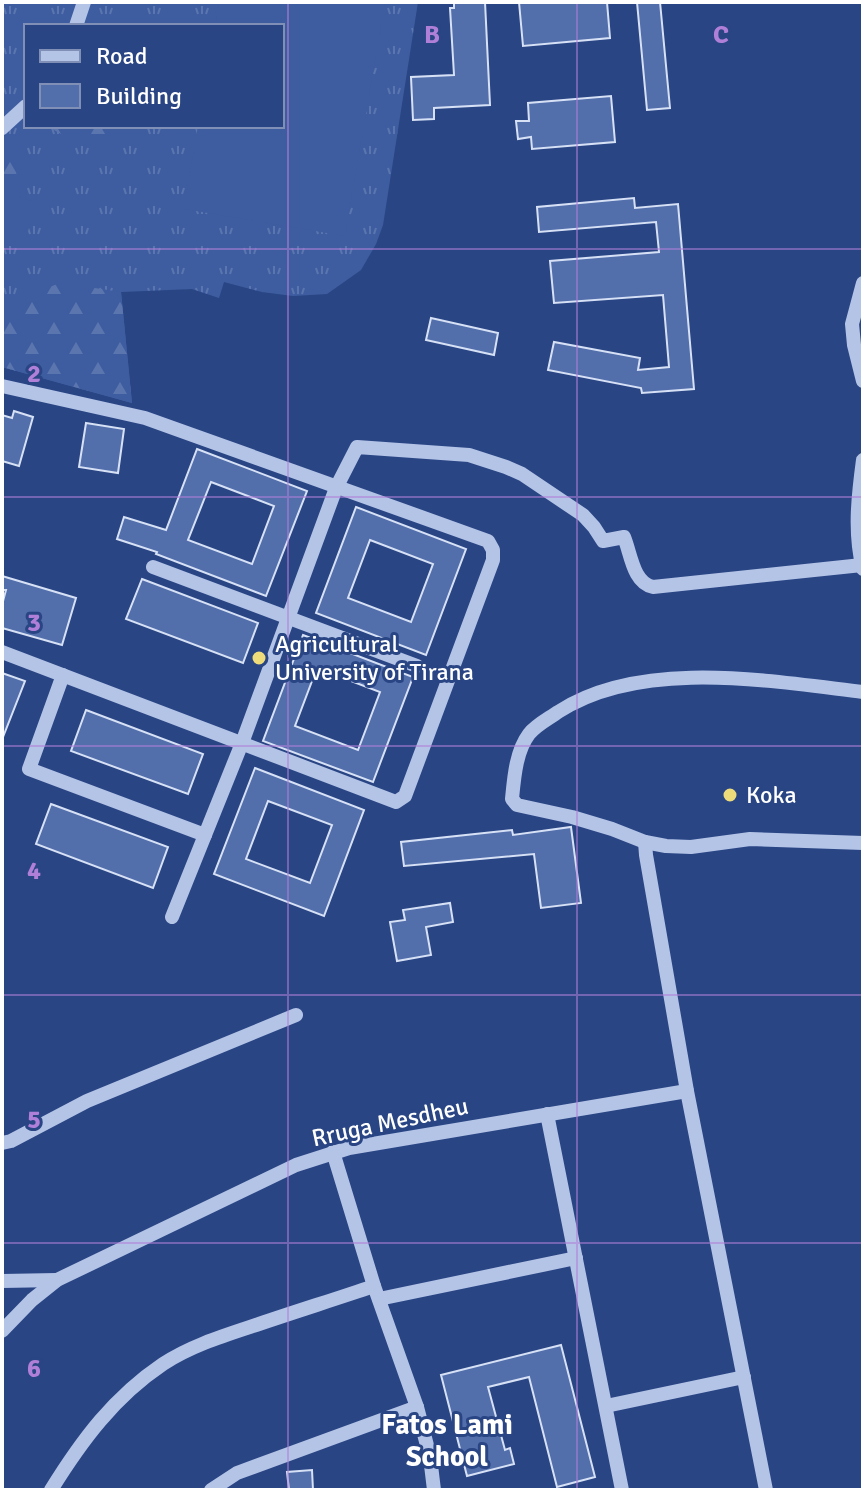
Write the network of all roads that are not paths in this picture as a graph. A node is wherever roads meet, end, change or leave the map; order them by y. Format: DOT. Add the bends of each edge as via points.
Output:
graph roads {
  1 [pos="84,2"];
  2 [pos="77,24"];
  3 [pos="24,108"];
  4 [pos="2,128"];
  5 [pos="863,283"];
  6 [pos="863,381"];
  7 [pos="2,386"];
  8 [pos="863,460"];
  9 [pos="336,488"];
  10 [pos="153,567"];
  11 [pos="862,567"];
  12 [pos="288,617"];
  13 [pos="2,652"];
  14 [pos="417,666"];
  15 [pos="63,675"];
  16 [pos="863,692"];
  17 [pos="242,743"];
  18 [pos="205,835"];
  19 [pos="645,842"];
  20 [pos="863,843"];
  21 [pos="172,917"];
  22 [pos="296,1015"];
  23 [pos="687,1091"];
  24 [pos="547,1114"];
  25 [pos="2,1143"];
  26 [pos="333,1152"];
  27 [pos="576,1258"];
  28 [pos="57,1280"];
  29 [pos="2,1281"];
  30 [pos="377,1292"];
  31 [pos="2,1331"];
  32 [pos="744,1377"];
  33 [pos="606,1406"];
  34 [pos="417,1407"];
  35 [pos="51,1490"];
  36 [pos="211,1490"];
  37 [pos="434,1490"];
  38 [pos="622,1490"];
  39 [pos="766,1490"];
  1 -- 2 [label="street"];
  3 -- 4 [label="street"];
  5 -- 6 [label="street" via="852,324"];
  7 -- 9 [label="street" via="145,418"];
  8 -- 11 [label="street" via="857,508"];
  9 -- 11 [label="street" via="357,447 469,455 537,484 583,515 603,541 624,537 644,585"];
  9 -- 12 [label="street"];
  9 -- 17 [label="street" via="488,541 493,550 445,692 405,796 396,802"];
  10 -- 12 [label="street"];
  12 -- 14 [label="street"];
  12 -- 17 [label="street"];
  13 -- 15 [label="street"];
  15 -- 17 [label="street"];
  15 -- 18 [label="street" via="29,769"];
  16 -- 19 [label="street" via="718,678 654,681 588,696 536,726 519,756 512,799 517,805"];
  17 -- 18 [label="street"];
  18 -- 21 [label="street"];
  19 -- 20 [label="street" via="679,847 750,839"];
  19 -- 23 [label="street"];
  22 -- 25 [label="street" via="87,1101"];
  23 -- 24 [label="street, Rruga Mesdheu"];
  23 -- 32 [label="street"];
  24 -- 26 [label="street, Rruga Mesdheu"];
  24 -- 27 [label="street"];
  26 -- 28 [label="street, Rruga Mesdheu" via="283,1170"];
  26 -- 30 [label="street"];
  27 -- 30 [label="street"];
  27 -- 33 [label="street"];
  28 -- 29 [label="street"];
  28 -- 31 [label="street, Rruga Mesdheu"];
  30 -- 34 [label="street"];
  30 -- 35 [label="street" via="224,1336 165,1363 114,1404"];
  32 -- 33 [label="street"];
  32 -- 39 [label="street"];
  33 -- 38 [label="street"];
  34 -- 36 [label="street" via="237,1473"];
  34 -- 37 [label="street"];
}
